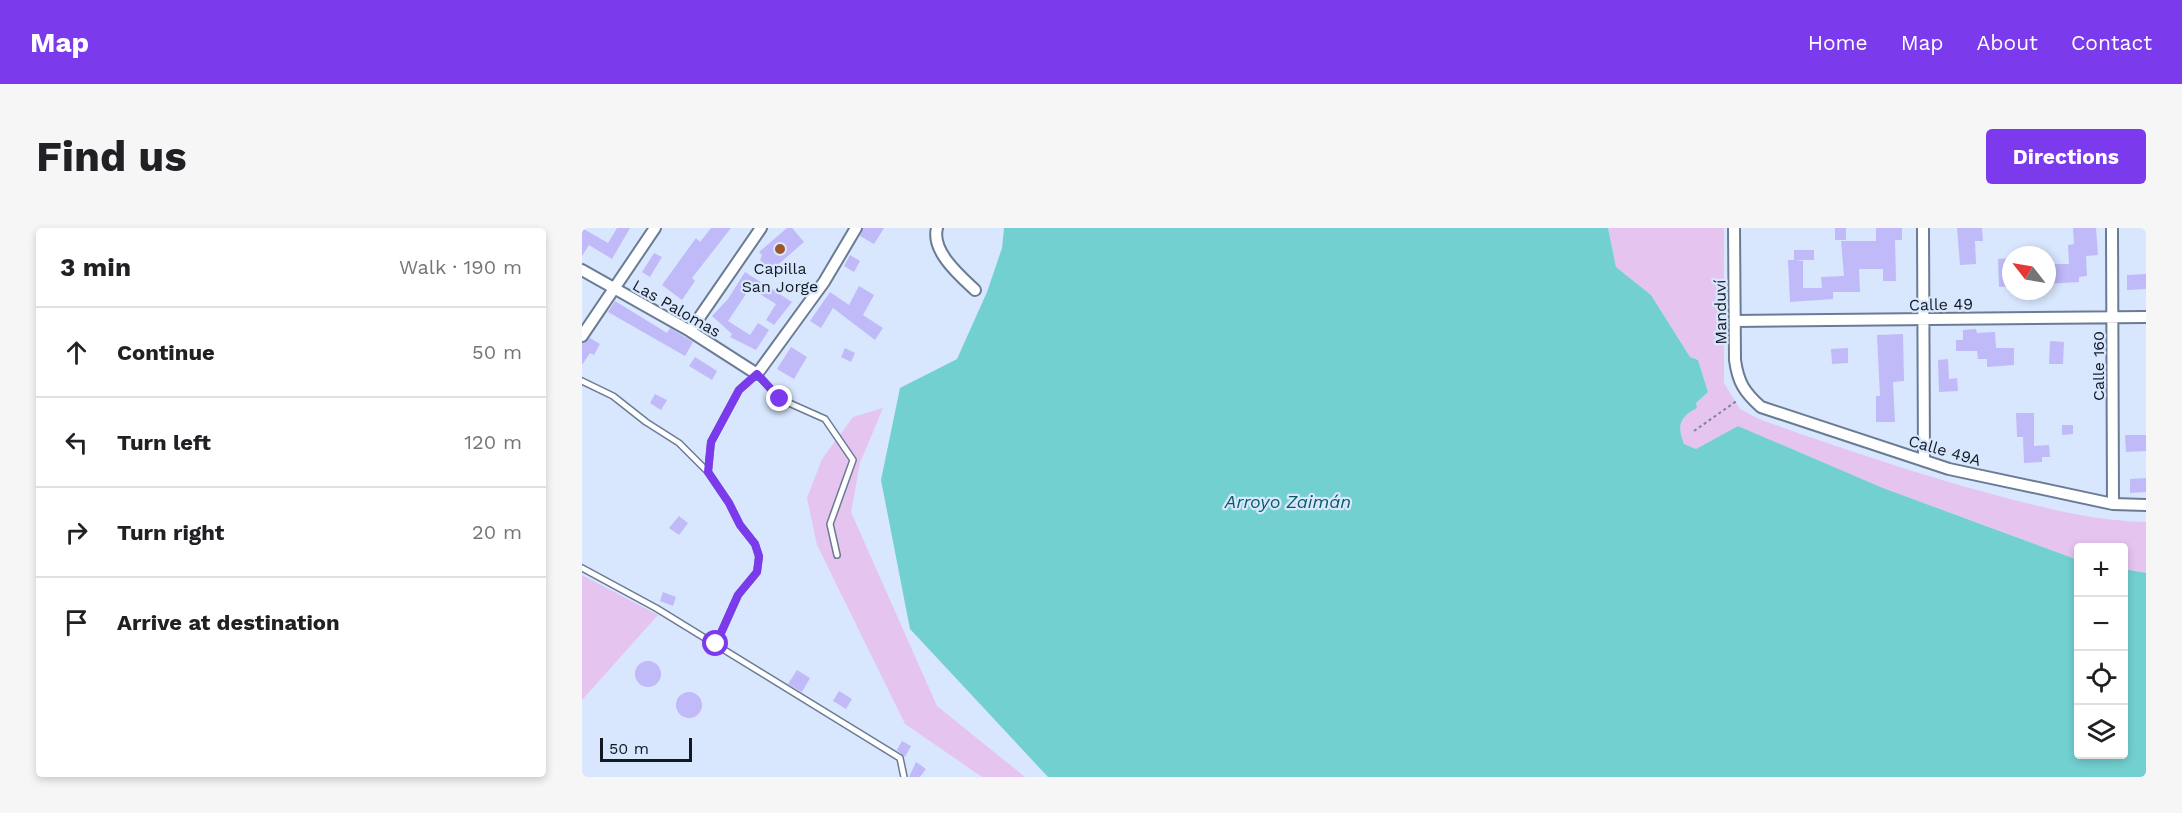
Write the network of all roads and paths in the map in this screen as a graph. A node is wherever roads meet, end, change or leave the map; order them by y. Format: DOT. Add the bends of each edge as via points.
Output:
graph roads {
  1 [pos="655,228"];
  2 [pos="761,228"];
  3 [pos="856,228"];
  4 [pos="937,228"];
  5 [pos="1734,228"];
  6 [pos="1923,228"];
  7 [pos="2112,228"];
  8 [pos="582,270"];
  9 [pos="614,289"];
  10 [pos="975,290"];
  11 [pos="2112,317"];
  12 [pos="2146,317"];
  13 [pos="1923,319"];
  14 [pos="1735,321"];
  15 [pos="690,331"];
  16 [pos="582,336"];
  17 [pos="757,374"];
  18 [pos="582,381"];
  19 [pos="1740,394"];
  20 [pos="1694,431"];
  21 [pos="1924,461"];
  22 [pos="708,472"];
  23 [pos="2113,504"];
  24 [pos="2146,505"];
  25 [pos="837,555"];
  26 [pos="582,568"];
  27 [pos="716,644"];
  28 [pos="904,777"];
  1 -- 9 [label="street"];
  2 -- 15 [label="street"];
  3 -- 17 [label="street" via="824,282"];
  4 -- 10 [label="street" via="935,236 945,259"];
  5 -- 14 [label="street, Manduví"];
  6 -- 13 [label="street"];
  7 -- 11 [label="street, Calle 160"];
  8 -- 9 [label="street, Las Palomas"];
  9 -- 15 [label="street, Las Palomas"];
  9 -- 16 [label="street"];
  11 -- 12 [label="street, Calle 49"];
  11 -- 13 [label="street, Calle 49"];
  11 -- 23 [label="street, Calle 160"];
  13 -- 14 [label="street, Calle 49"];
  13 -- 21 [label="street"];
  14 -- 19 [label="street, Manduví"];
  15 -- 17 [label="street, Las Palomas"];
  17 -- 22 [label="lane" via="739,390 711,442"];
  17 -- 25 [label="lane" via="780,399 825,419 853,460 830,524"];
  18 -- 22 [label="lane" via="613,396 679,443"];
  19 -- 20 [label="path" via="1738,400"];
  19 -- 21 [label="street, Calle 49A" via="1761,407"];
  21 -- 23 [label="street, Calle 49A" via="1949,470"];
  22 -- 27 [label="lane" via="759,556 757,572 738,595"];
  23 -- 24 [label="street, Calle 49A"];
  26 -- 27 [label="lane"];
  27 -- 28 [label="lane" via="900,758"];
}
